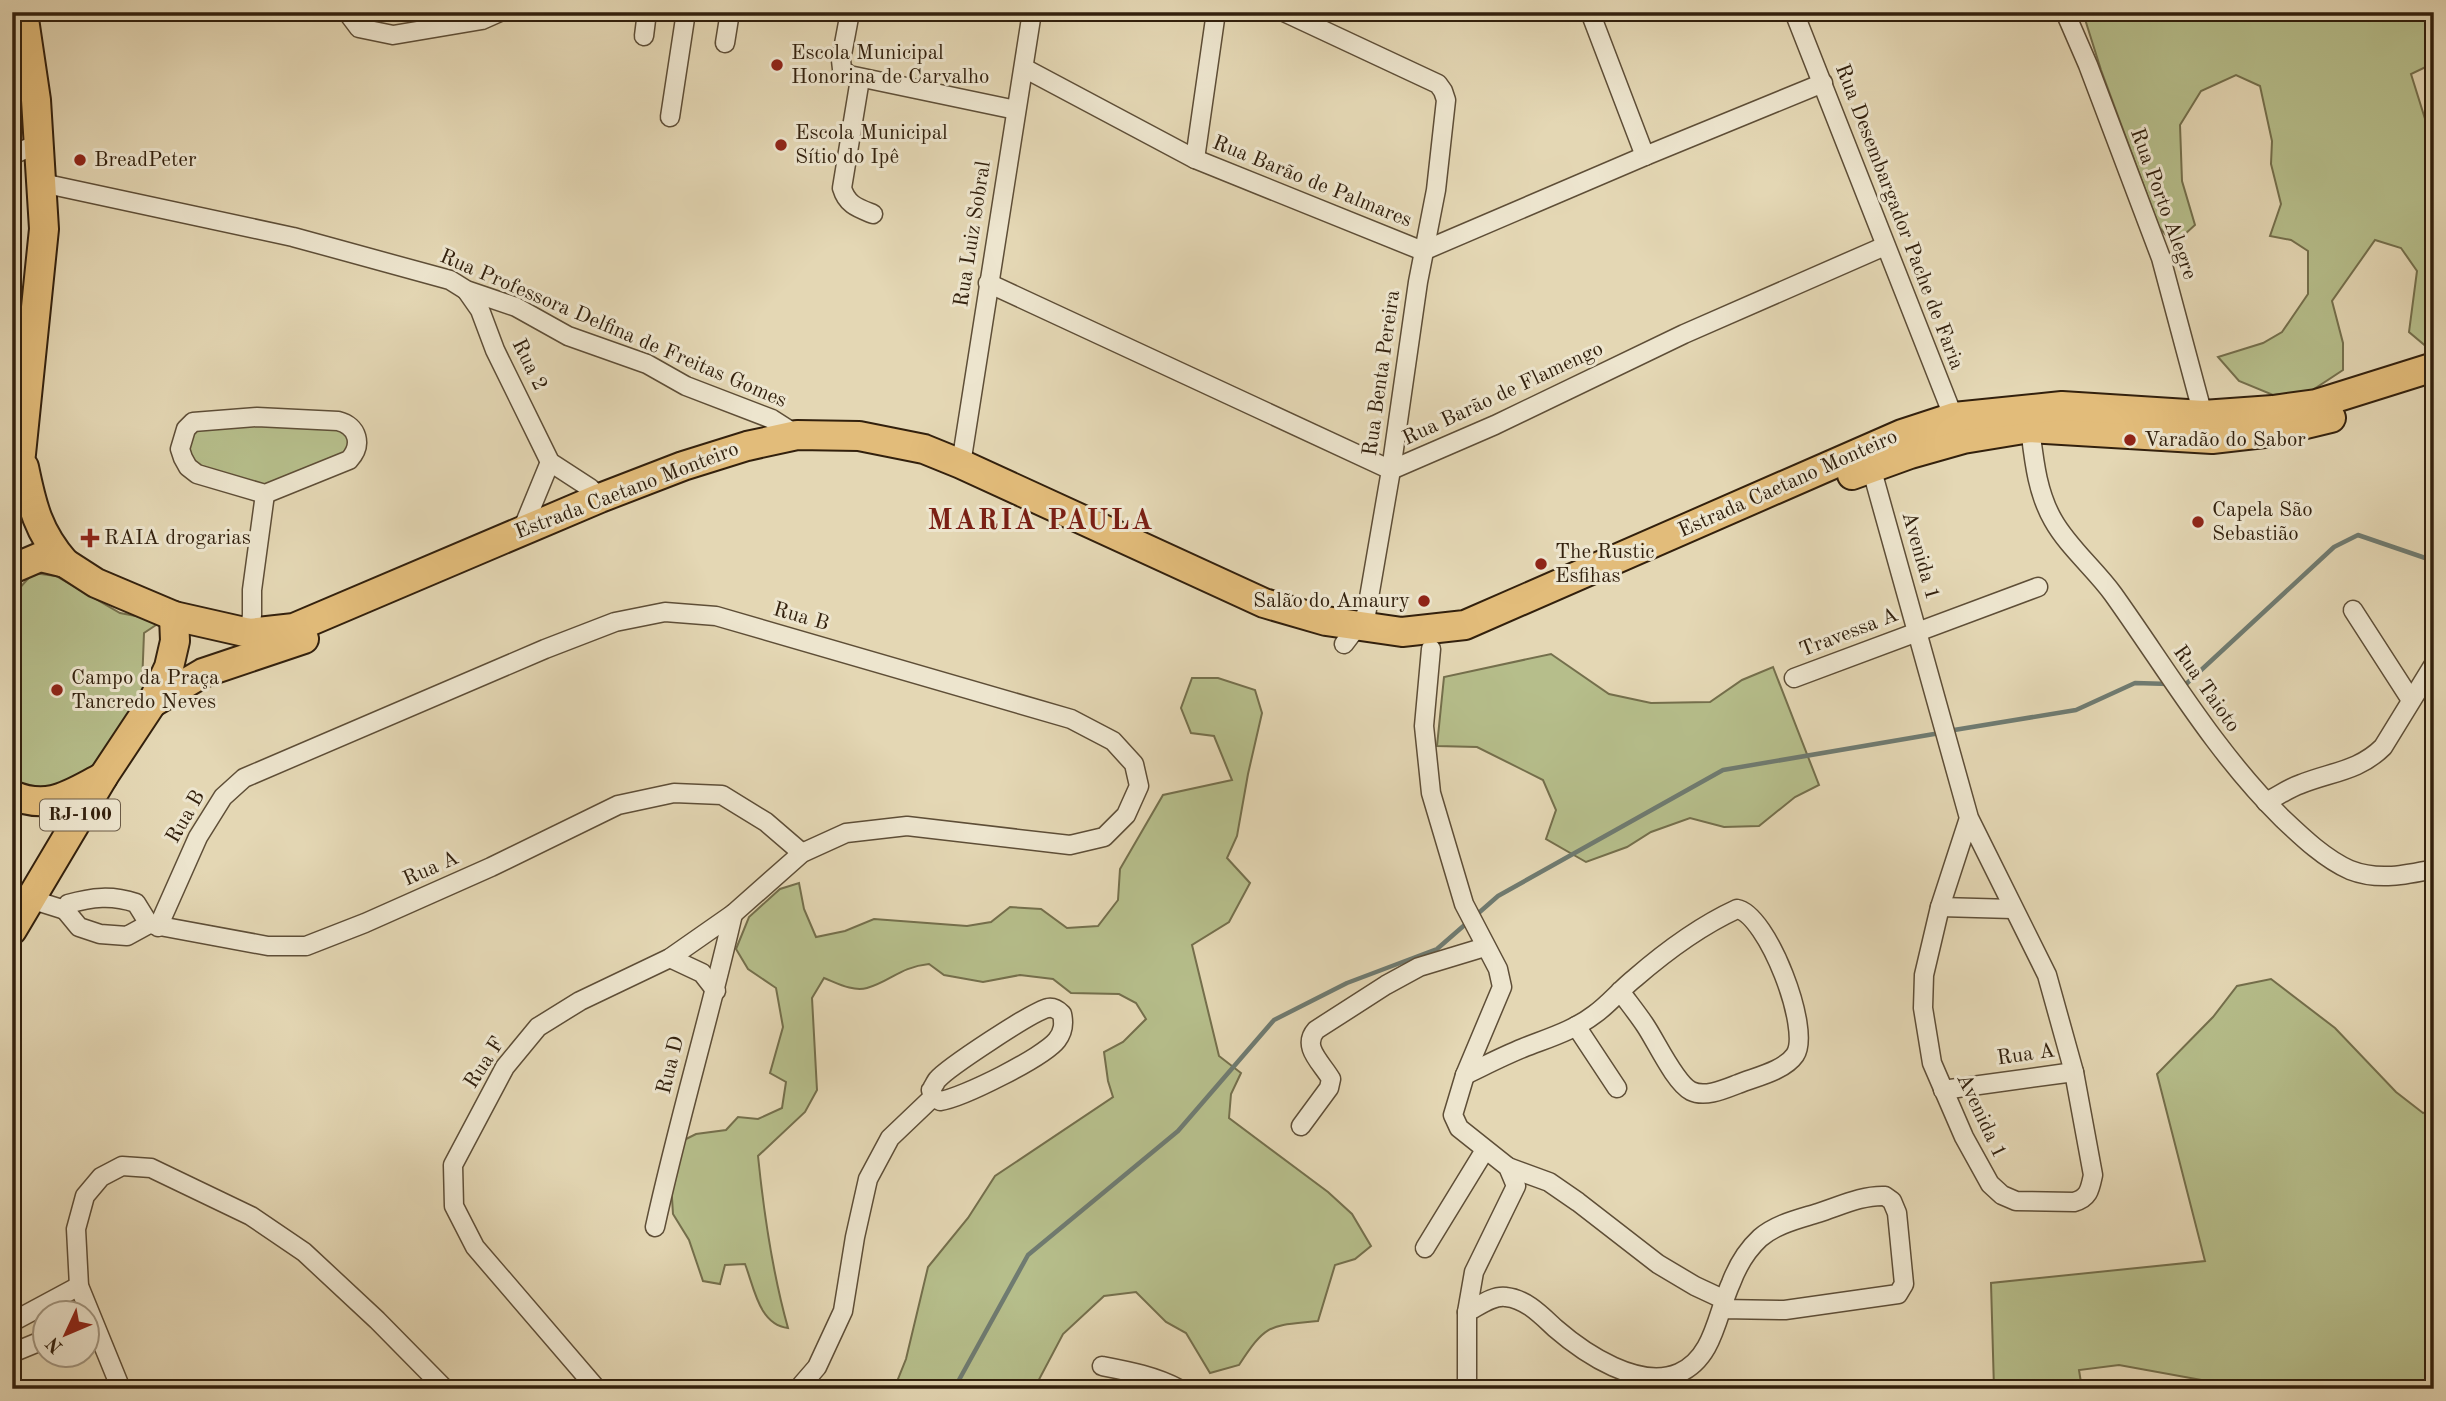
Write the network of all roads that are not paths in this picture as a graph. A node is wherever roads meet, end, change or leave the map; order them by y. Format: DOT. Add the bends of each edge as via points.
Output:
graph roads {
  1 [pos="23,12"];
  2 [pos="347,12"];
  3 [pos="500,12"];
  4 [pos="646,12"];
  5 [pos="686,12"];
  6 [pos="730,12"];
  7 [pos="850,12"];
  8 [pos="1032,12"];
  9 [pos="1216,12"];
  10 [pos="1284,12"];
  11 [pos="1590,12"];
  12 [pos="1794,12"];
  13 [pos="2065,12"];
  14 [pos="644,36"];
  15 [pos="725,43"];
  16 [pos="1024,68"];
  17 [pos="860,79"];
  18 [pos="1823,83"];
  19 [pos="1016,110"];
  20 [pos="670,117"];
  21 [pos="40,143"];
  22 [pos="12,155"];
  23 [pos="1645,156"];
  24 [pos="1195,159"];
  25 [pos="42,183"];
  26 [pos="873,214"];
  27 [pos="1885,246"];
  28 [pos="1423,251"];
  29 [pos="988,283"];
  30 [pos="466,290"];
  31 [pos="2434,367"];
  32 [pos="2434,386"];
  33 [pos="2203,415"];
  34 [pos="1958,428"];
  35 [pos="2029,428"];
  36 [pos="797,435"];
  37 [pos="21,454"];
  38 [pos="550,462"];
  39 [pos="961,464"];
  40 [pos="1871,467"];
  41 [pos="1391,470"];
  42 [pos="265,494"];
  43 [pos="600,498"];
  44 [pos="12,502"];
  45 [pos="522,530"];
  46 [pos="65,564"];
  47 [pos="12,569"];
  48 [pos="2038,587"];
  49 [pos="2353,610"];
  50 [pos="174,616"];
  51 [pos="1918,631"];
  52 [pos="249,633"];
  53 [pos="1351,636"];
  54 [pos="1431,649"];
  55 [pos="2434,664"];
  56 [pos="1794,678"];
  57 [pos="2411,700"];
  58 [pos="152,703"];
  59 [pos="103,778"];
  60 [pos="12,795"];
  61 [pos="2266,803"];
  62 [pos="1969,818"];
  63 [pos="802,853"];
  64 [pos="2434,869"];
  65 [pos="30,899"];
  66 [pos="1940,907"];
  67 [pos="2013,909"];
  68 [pos="65,910"];
  69 [pos="733,914"];
  70 [pos="153,926"];
  71 [pos="12,930"];
  72 [pos="1485,947"];
  73 [pos="670,958"];
  74 [pos="716,991"];
  75 [pos="1620,991"];
  76 [pos="1576,1026"];
  77 [pos="2074,1072"];
  78 [pos="1465,1075"];
  79 [pos="1617,1088"];
  80 [pos="1943,1090"];
  81 [pos="933,1097"];
  82 [pos="1301,1126"];
  83 [pos="1485,1150"];
  84 [pos="1508,1167"];
  85 [pos="655,1227"];
  86 [pos="1425,1248"];
  87 [pos="79,1286"];
  88 [pos="83,1300"];
  89 [pos="1723,1304"];
  90 [pos="1467,1312"];
  91 [pos="12,1322"];
  92 [pos="32,1345"];
  93 [pos="102,1347"];
  94 [pos="12,1353"];
  95 [pos="1102,1366"];
  96 [pos="121,1389"];
  97 [pos="445,1389"];
  98 [pos="597,1389"];
  99 [pos="797,1389"];
  100 [pos="1180,1389"];
  101 [pos="1467,1389"];
  1 -- 21 [label="main road"];
  2 -- 3 [label="street" via="359,28 393,35 482,20"];
  4 -- 14 [label="street"];
  5 -- 20 [label="street"];
  6 -- 15 [label="street"];
  7 -- 17 [label="street" via="842,69"];
  8 -- 16 [label="street, Rua Luiz Sobral"];
  9 -- 24 [label="street"];
  10 -- 28 [label="street, Rua Benta Pereira" via="1438,84 1443,91 1446,100 1437,190"];
  11 -- 23 [label="street"];
  12 -- 18 [label="street, Rua Desembargador Pache de Faria"];
  13 -- 33 [label="street, Rua Porto Alegre" via="2161,258"];
  16 -- 19 [label="street, Rua Luiz Sobral"];
  16 -- 24 [label="street, Rua Barão de Palmares"];
  17 -- 19 [label="street"];
  17 -- 26 [label="street" via="842,188 853,205"];
  18 -- 23 [label="street, Rua Barão de Palmares"];
  18 -- 27 [label="street, Rua Desembargador Pache de Faria"];
  19 -- 29 [label="street, Rua Luiz Sobral"];
  21 -- 22 [label="street"];
  21 -- 25 [label="main road"];
  23 -- 28 [label="street, Rua Barão de Palmares"];
  24 -- 28 [label="street, Rua Barão de Palmares"];
  25 -- 30 [label="street, Rua Professora Delfina de Freitas Gomes" via="304,240 450,280"];
  25 -- 37 [label="main road" via="44,229"];
  27 -- 34 [label="street, Rua Desembargador Pache de Faria"];
  27 -- 41 [label="street, Rua Barão de Flamengo"];
  28 -- 41 [label="street, Rua Benta Pereira"];
  29 -- 39 [label="street, Rua Luiz Sobral"];
  29 -- 41 [label="street, Rua Barão de Flamengo"];
  30 -- 36 [label="street, Rua Professora Delfina de Freitas Gomes" via="516,307 576,339 647,364 686,386 772,419"];
  30 -- 38 [label="street, Rua 2" via="480,310"];
  31 -- 33 [label="main road, Estrada Caetano Monteiro" via="2316,404"];
  32 -- 35 [label="main road, Estrada Caetano Monteiro" via="2273,432 2212,439"];
  33 -- 34 [label="main road, Estrada Caetano Monteiro" via="2062,406 1998,411"];
  34 -- 35 [label="main road, Estrada Caetano Monteiro"];
  34 -- 40 [label="main road, Estrada Caetano Monteiro"];
  34 -- 53 [label="main road, Estrada Caetano Monteiro" via="1902,434 1465,625"];
  35 -- 61 [label="street, Rua Taioto" via="2040,492 2053,521 2112,592 2224,755"];
  36 -- 39 [label="main road, Estrada Caetano Monteiro" via="859,436 924,449"];
  36 -- 43 [label="main road, Estrada Caetano Monteiro" via="708,458"];
  37 -- 44 [label="main road"];
  37 -- 46 [label="main road, Estrada Caetano Monteiro" via="34,513 48,544"];
  38 -- 43 [label="street"];
  38 -- 45 [label="street"];
  39 -- 53 [label="main road, Estrada Caetano Monteiro" via="1264,603 1326,621"];
  40 -- 51 [label="street, Avenida 1"];
  40 -- 54 [label="main road, Estrada Caetano Monteiro" via="1474,640"];
  41 -- 53 [label="street, Rua Benta Pereira" via="1366,615"];
  42 -- 42 [label="street" via="349,460 358,441 352,427 338,421 257,417 193,422 186,429 180,449 188,467 197,474"];
  42 -- 52 [label="street"];
  43 -- 45 [label="main road, Estrada Caetano Monteiro"];
  45 -- 52 [label="main road, Estrada Caetano Monteiro" via="294,628"];
  46 -- 47 [label="main road, Estrada Caetano Monteiro" via="40,557"];
  46 -- 50 [label="main road, Estrada Caetano Monteiro" via="96,583"];
  48 -- 51 [label="street, Travessa A"];
  49 -- 57 [label="street"];
  50 -- 52 [label="main road, Estrada Caetano Monteiro"];
  50 -- 58 [label="main road, RJ-100" via="169,667"];
  51 -- 56 [label="street, Travessa A"];
  51 -- 62 [label="street, Avenida 1"];
  53 -- 54 [label="main road, Estrada Caetano Monteiro" via="1401,650"];
  53 -- 58 [label="main road, Estrada Caetano Monteiro" via="1271,624 935,469 896,458 804,452 761,458 608,514 333,629 203,673"];
  54 -- 72 [label="street" via="1424,726 1431,793 1464,904"];
  55 -- 57 [label="street"];
  57 -- 61 [label="street" via="2372,758 2298,785"];
  58 -- 59 [label="main road, RJ-100"];
  59 -- 60 [label="main road" via="48,802 30,803"];
  59 -- 65 [label="main road, RJ-100"];
  61 -- 64 [label="street, Rua Taioto" via="2306,841 2349,869 2399,876"];
  62 -- 66 [label="street, Avenida 1"];
  62 -- 67 [label="street, Avenida 1"];
  63 -- 69 [label="street, Rua F"];
  63 -- 70 [label="street, Rua A" via="766,822 722,795 674,793 618,805 491,867 306,946 268,946"];
  63 -- 70 [label="street, Rua B" via="846,833 907,826 1070,845 1104,837 1126,815 1135,796 1139,786 1134,764 1113,741 1070,719 716,616 665,612 615,622 244,778 223,797 198,837"];
  65 -- 68 [label="street"];
  65 -- 71 [label="main road, RJ-100"];
  66 -- 67 [label="street"];
  66 -- 80 [label="street, Avenida 1" via="1924,975 1923,1008 1932,1063"];
  67 -- 77 [label="street, Avenida 1" via="2047,975"];
  68 -- 70 [label="street, Rua A" via="79,927 100,933 127,936"];
  68 -- 70 [label="street" via="68,904 84,899 120,897 136,902"];
  69 -- 73 [label="street, Rua F"];
  69 -- 74 [label="street, Rua D"];
  72 -- 78 [label="street" via="1502,987"];
  72 -- 82 [label="street" via="1419,967 1316,1030 1309,1047 1331,1079"];
  73 -- 74 [label="street" via="702,973"];
  73 -- 98 [label="street, Rua F" via="580,1001 538,1027 505,1067 453,1165 454,1206 475,1247"];
  74 -- 85 [label="street, Rua D"];
  75 -- 75 [label="street" via="1701,929 1742,910 1781,968 1796,1014 1798,1049 1784,1065 1750,1079 1707,1093 1691,1091"];
  75 -- 76 [label="street"];
  76 -- 78 [label="street"];
  76 -- 79 [label="street"];
  77 -- 80 [label="street, Rua A"];
  77 -- 80 [label="street, Avenida 1" via="2093,1175 2090,1192 2074,1202 2016,1201 2001,1195 1980,1169"];
  78 -- 83 [label="street" via="1453,1115 1459,1128"];
  81 -- 81 [label="street" via="940,1101 957,1097 1044,1051 1058,1040 1064,1026 1062,1014 1046,1008 1017,1024 947,1071 931,1090"];
  81 -- 99 [label="street" via="890,1138 869,1179 842,1311 817,1367"];
  83 -- 84 [label="street"];
  83 -- 86 [label="street"];
  84 -- 89 [label="street" via="1549,1182 1658,1264"];
  84 -- 90 [label="street" via="1516,1186 1474,1272"];
  87 -- 88 [label="street"];
  87 -- 91 [label="street"];
  87 -- 97 [label="street" via="76,1229 85,1196 101,1177 122,1166 151,1168 251,1216 304,1252"];
  89 -- 89 [label="street" via="1785,1310 1898,1294 1904,1284 1892,1201 1885,1196 1858,1199 1783,1224 1761,1237 1747,1253"];
  89 -- 90 [label="street" via="1699,1359 1681,1372 1657,1379 1629,1374 1591,1354 1519,1300 1503,1296"];
  90 -- 101 [label="street"];
  92 -- 94 [label="street"];
  93 -- 96 [label="street"];
  95 -- 100 [label="street"];
}
